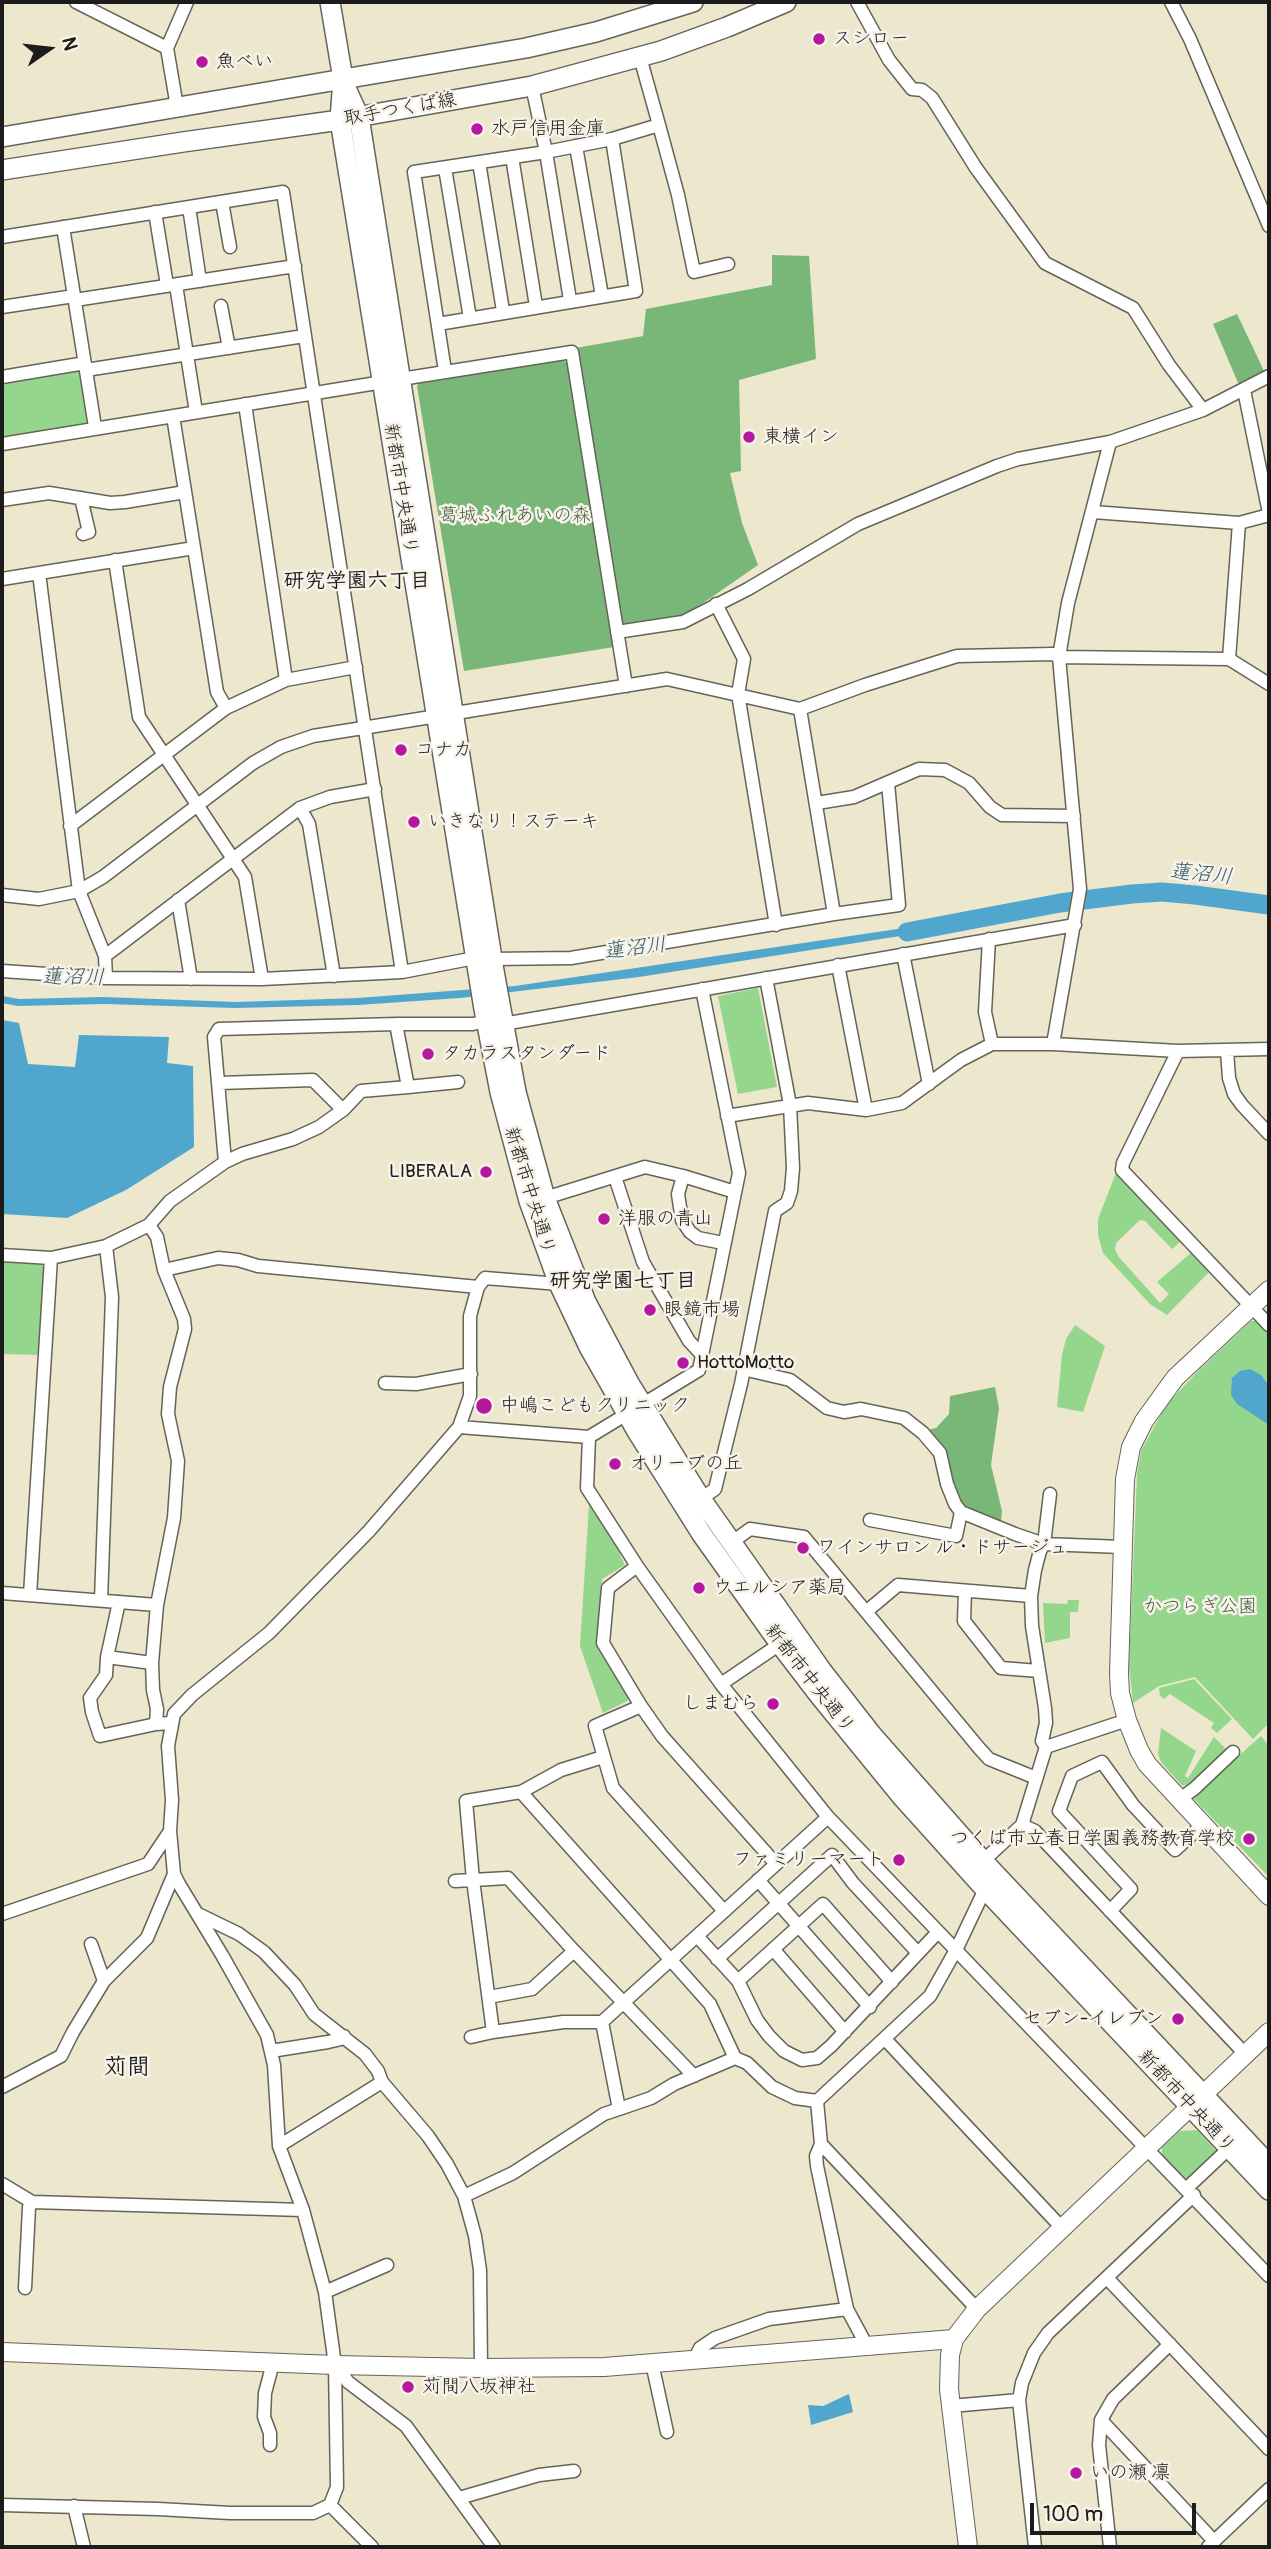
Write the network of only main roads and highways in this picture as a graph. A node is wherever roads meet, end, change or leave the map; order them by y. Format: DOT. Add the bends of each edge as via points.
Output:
graph roads {
  1 [pos="330,2"];
  2 [pos="693,2"];
  3 [pos="786,2"];
  4 [pos="343,79"];
  5 [pos="350,118"];
  6 [pos="2,136"];
  7 [pos="2,170"];
  8 [pos="493,1015"];
  9 [pos="633,1408"];
  10 [pos="1197,2100"];
  11 [pos="1268,2154"];
  12 [pos="1269,2190"];
  1 -- 4 [label="main road, 新都市中央通り"];
  2 -- 4 [label="main road, 取手つくば線" via="526,48"];
  3 -- 5 [label="main road, 取手つくば線" via="640,57 532,86"];
  4 -- 5 [label="main road, 新都市中央通り"];
  4 -- 6 [label="main road, 取手つくば線"];
  5 -- 7 [label="main road, 取手つくば線"];
  5 -- 8 [label="main road, 新都市中央通り"];
  8 -- 9 [label="main road, 新都市中央通り" via="545,1198"];
  8 -- 9 [label="main road, 新都市中央通り" via="500,1092 529,1201 559,1284 589,1347"];
  9 -- 10 [label="main road, 新都市中央通り" via="872,1735"];
  9 -- 10 [label="main road, 新都市中央通り" via="701,1533 780,1644 903,1798 985,1889"];
  10 -- 11 [label="main road, 新都市中央通り"];
  10 -- 12 [label="main road, 新都市中央通り"];
}
